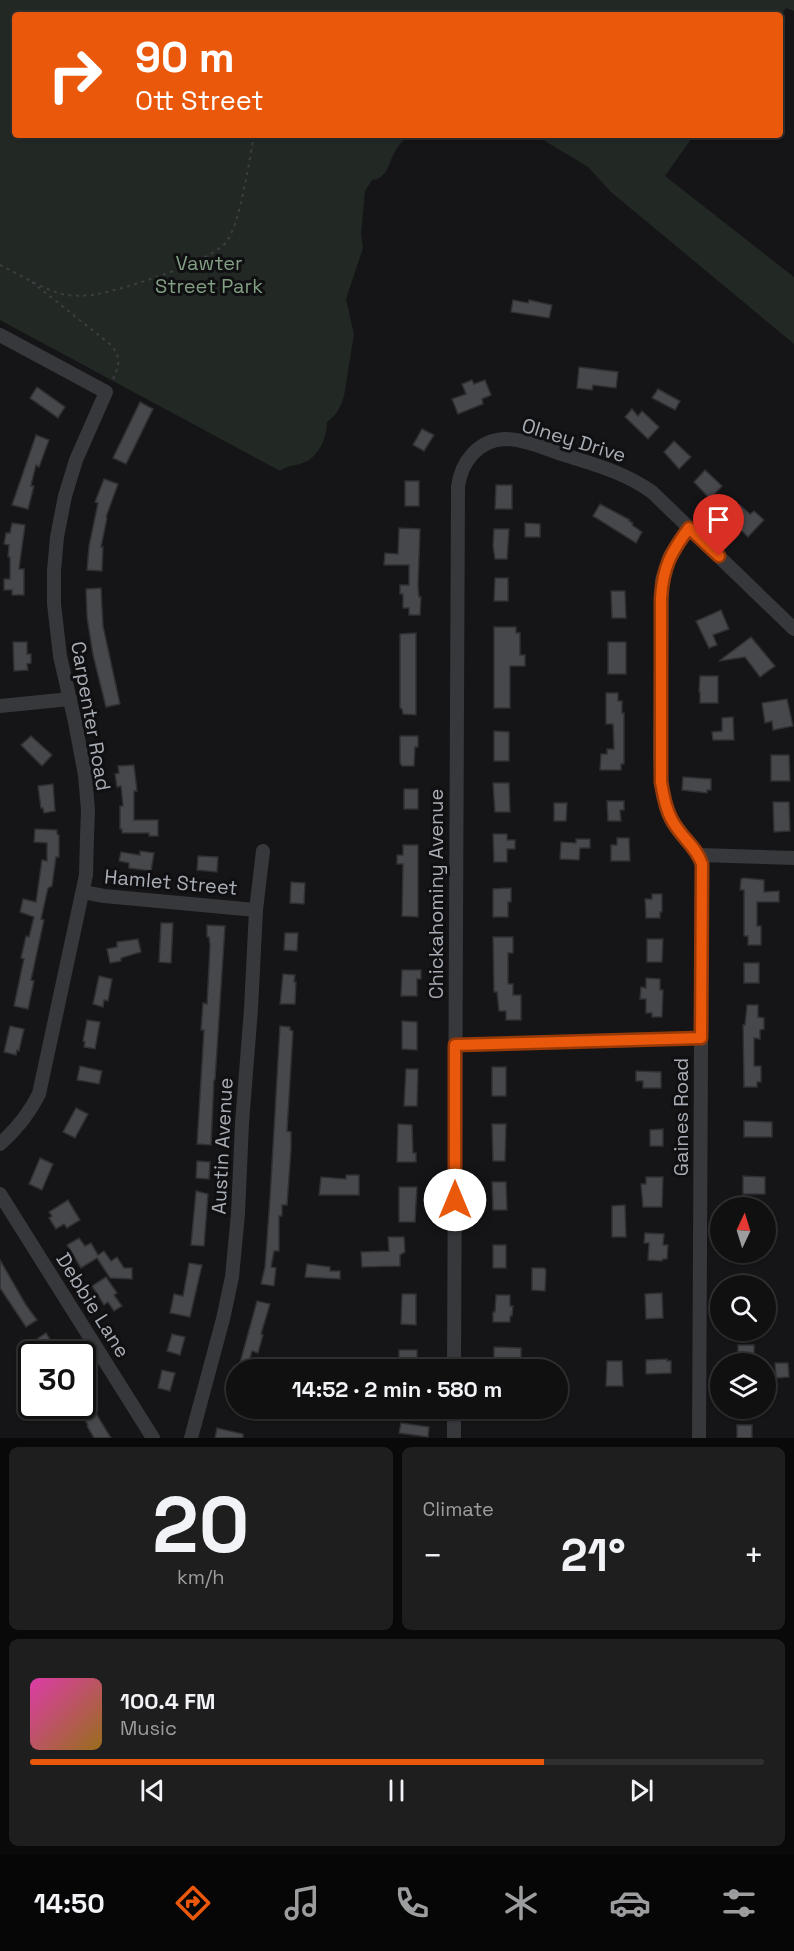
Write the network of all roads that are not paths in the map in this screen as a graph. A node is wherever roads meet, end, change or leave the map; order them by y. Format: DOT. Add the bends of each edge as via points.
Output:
graph roads {
  1 [pos="0,335"];
  2 [pos="499,440"];
  3 [pos="689,528"];
  4 [pos="794,629"];
  5 [pos="70,699"];
  6 [pos="0,706"];
  7 [pos="263,851"];
  8 [pos="699,855"];
  9 [pos="794,858"];
  10 [pos="82,892"];
  11 [pos="256,910"];
  12 [pos="701,1038"];
  13 [pos="455,1045"];
  14 [pos="0,1144"];
  15 [pos="0,1194"];
  16 [pos="454,1359"];
  17 [pos="454,1419"];
  18 [pos="153,1438"];
  19 [pos="191,1438"];
  20 [pos="454,1438"];
  21 [pos="699,1438"];
  1 -- 5 [label="street, Carpenter Road" via="106,392 76,460 57,537 55,623"];
  2 -- 3 [label="street, Olney Drive" via="527,443 618,472 652,492"];
  2 -- 13 [label="street, Chickahominy Avenue" via="486,443 470,456 458,487"];
  3 -- 4 [label="street, Olney Drive"];
  3 -- 8 [label="street" via="670,556 662,580 660,754 666,807 677,829"];
  5 -- 6 [label="street"];
  5 -- 10 [label="street, Carpenter Road" via="88,810"];
  7 -- 11 [label="street, Austin Avenue"];
  8 -- 9 [label="street"];
  8 -- 12 [label="street, Gaines Road"];
  10 -- 11 [label="street, Hamlet Street"];
  10 -- 14 [label="street, Carpenter Road" via="39,1094 29,1114"];
  11 -- 19 [label="street, Austin Avenue" via="231,1277"];
  12 -- 13 [label="street"];
  12 -- 21 [label="street, Gaines Road"];
  13 -- 16 [label="street, Chickahominy Avenue"];
  15 -- 18 [label="street, Debbie Lane"];
  17 -- 20 [label="street"];
}
